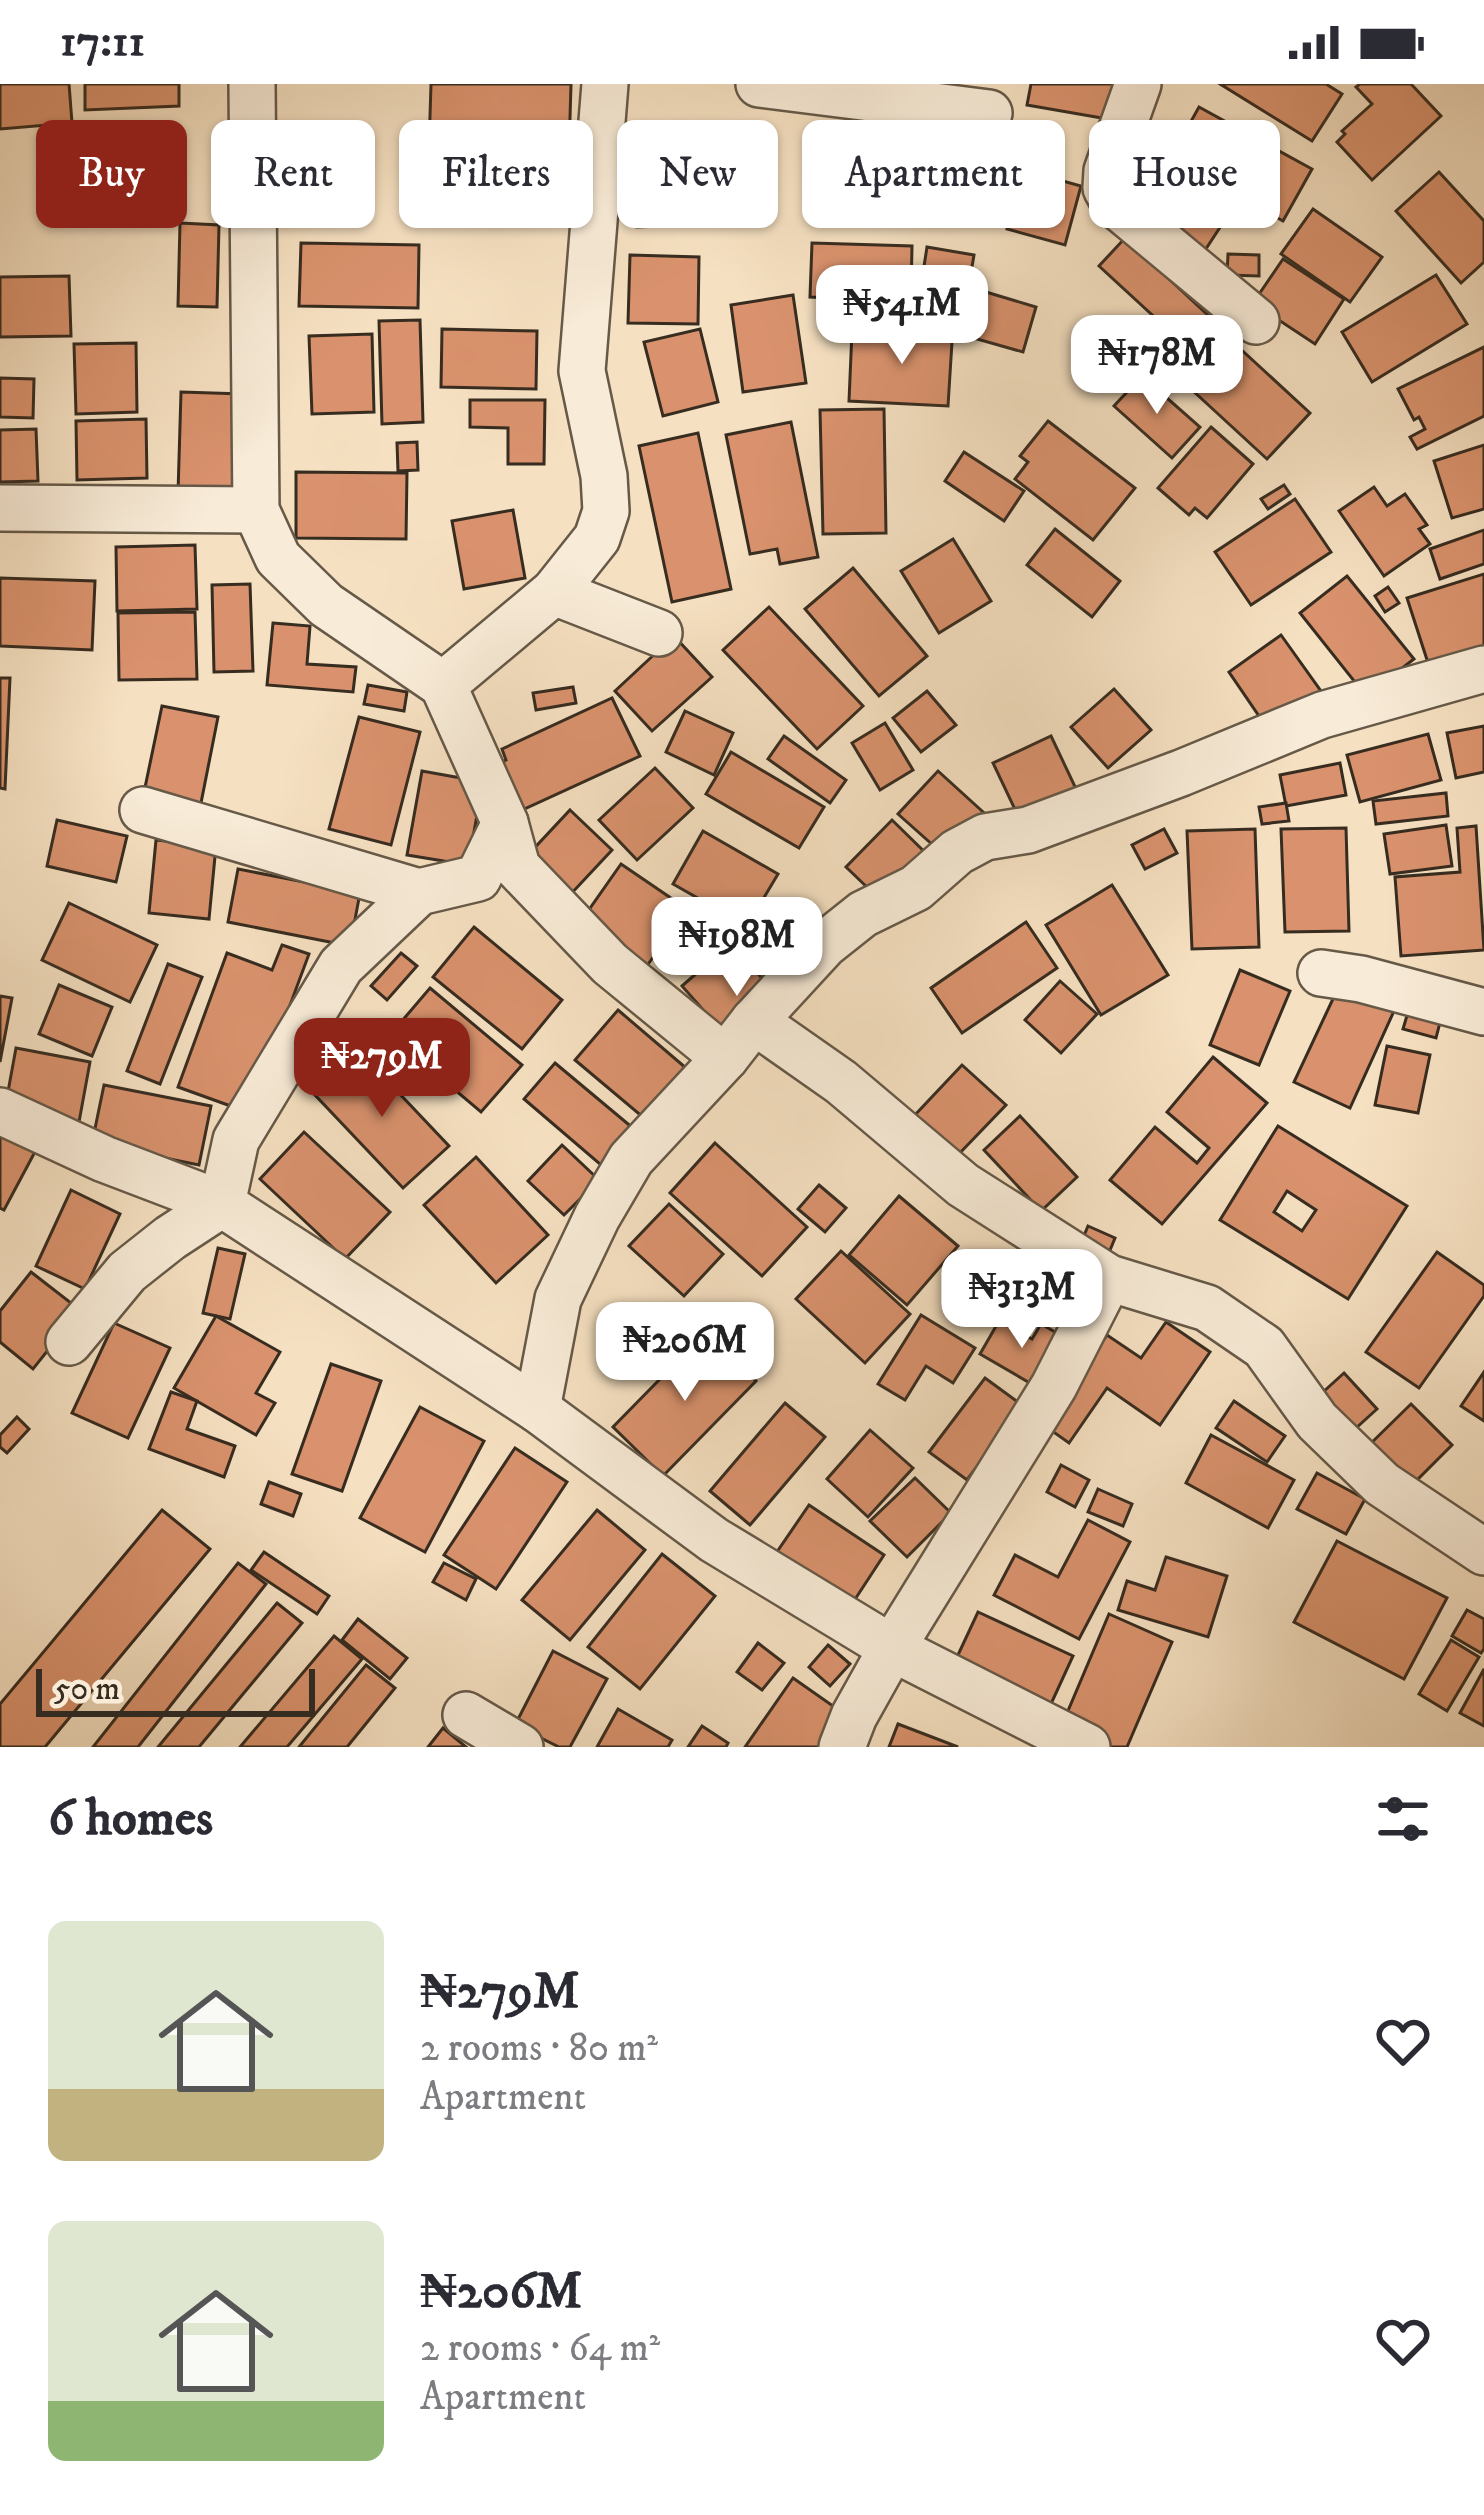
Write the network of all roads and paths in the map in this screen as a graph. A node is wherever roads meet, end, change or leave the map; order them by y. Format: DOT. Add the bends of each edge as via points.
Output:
graph roads {
  1 [pos="252,84"];
  2 [pos="605,84"];
  3 [pos="759,84"];
  4 [pos="1138,84"];
  5 [pos="989,112"];
  6 [pos="1256,321"];
  7 [pos="0,508"];
  8 [pos="256,510"];
  9 [pos="554,592"];
  10 [pos="659,633"];
  11 [pos="1484,669"];
  12 [pos="443,685"];
  13 [pos="142,810"];
  14 [pos="498,873"];
  15 [pos="418,892"];
  16 [pos="1321,974"];
  17 [pos="1484,1012"];
  18 [pos="754,1021"];
  19 [pos="725,1058"];
  20 [pos="0,1111"];
  21 [pos="223,1204"];
  22 [pos="1109,1278"];
  23 [pos="69,1342"];
  24 [pos="536,1409"];
  25 [pos="1484,1552"];
  26 [pos="892,1648"];
  27 [pos="466,1715"];
  28 [pos="520,1747"];
  29 [pos="842,1747"];
  30 [pos="1087,1747"];
  1 -- 8 [label="street"];
  2 -- 9 [label="street" via="582,370 606,511 597,538"];
  3 -- 5 [label="street"];
  4 -- 6 [label="street" via="1106,188 1115,204"];
  7 -- 8 [label="street"];
  8 -- 12 [label="street" via="278,558 326,605"];
  9 -- 10 [label="street"];
  9 -- 12 [label="street"];
  11 -- 18 [label="street" via="1322,716 1028,830 985,837 824,944"];
  12 -- 14 [label="street" via="505,823"];
  13 -- 15 [label="street"];
  14 -- 15 [label="street"];
  14 -- 19 [label="street"];
  15 -- 21 [label="street" via="341,966 236,1140"];
  16 -- 17 [label="street"];
  18 -- 19 [label="street"];
  18 -- 22 [label="street" via="963,1185"];
  19 -- 24 [label="street" via="631,1159 597,1217 558,1299"];
  20 -- 21 [label="street"];
  21 -- 23 [label="street" via="127,1272"];
  21 -- 24 [label="street"];
  22 -- 25 [label="street" via="1207,1308 1264,1347 1317,1421 1382,1484"];
  22 -- 26 [label="street" via="1054,1386"];
  24 -- 26 [label="street" via="714,1540"];
  26 -- 29 [label="street"];
  26 -- 30 [label="street"];
  27 -- 28 [label="street"];
}
